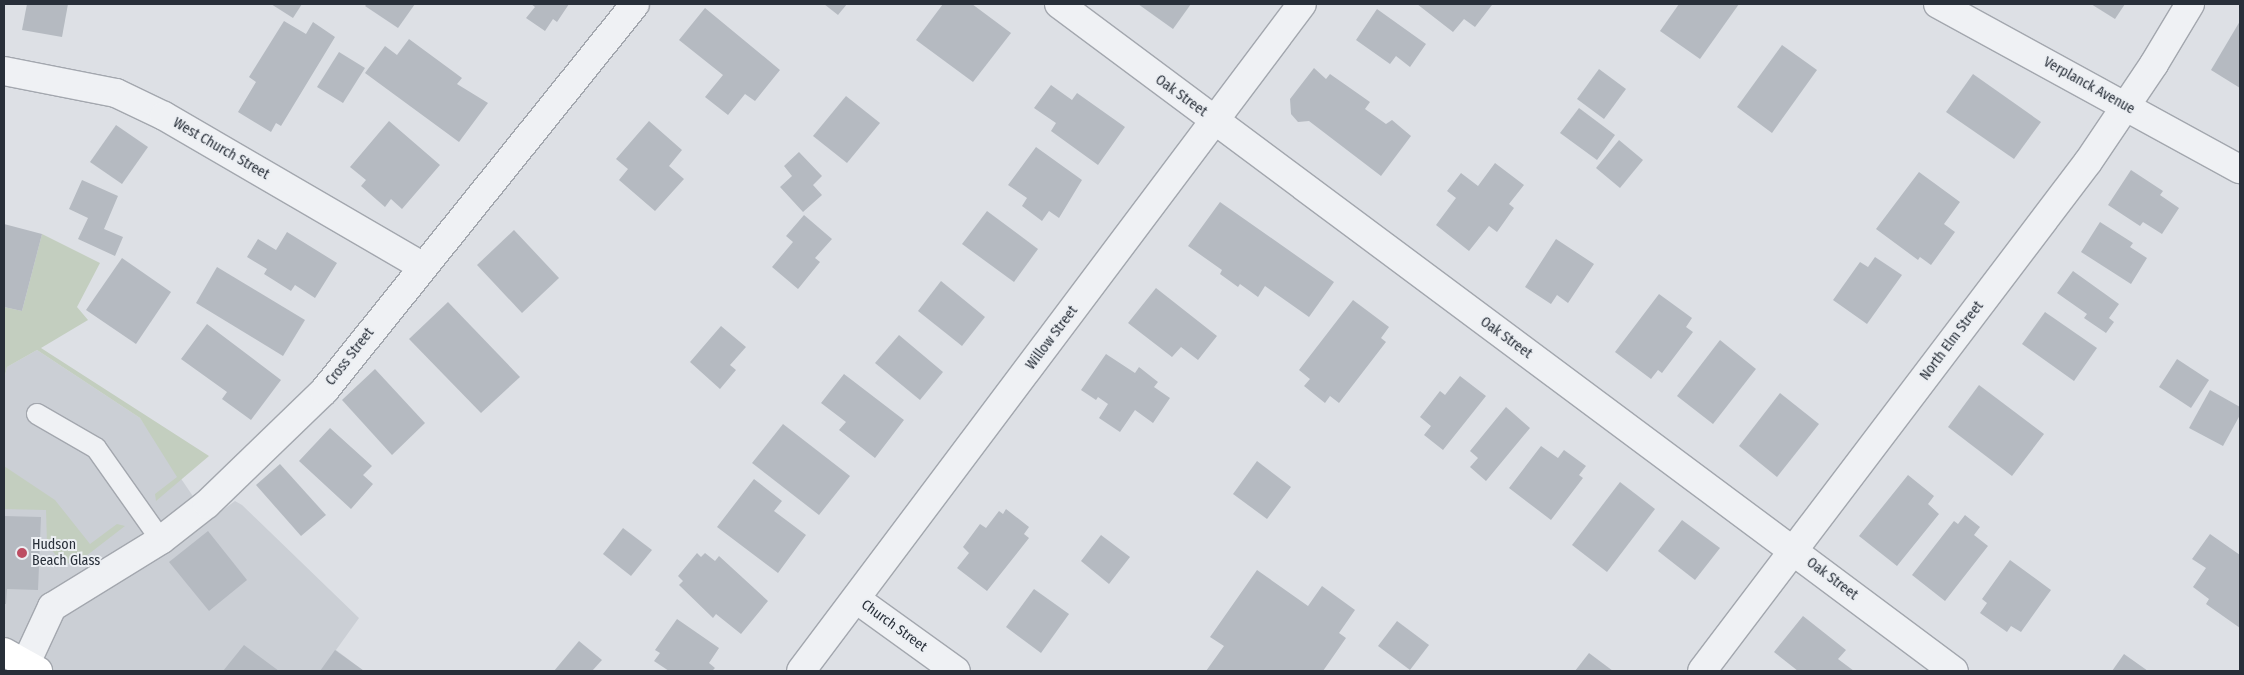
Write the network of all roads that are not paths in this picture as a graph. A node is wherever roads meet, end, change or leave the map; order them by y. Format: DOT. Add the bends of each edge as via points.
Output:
graph roads {
  1 [pos="635,4"];
  2 [pos="1059,4"];
  3 [pos="1302,4"];
  4 [pos="1938,4"];
  5 [pos="2190,4"];
  6 [pos="4,71"];
  7 [pos="2126,106"];
  8 [pos="1215,121"];
  9 [pos="2240,169"];
  10 [pos="422,266"];
  11 [pos="38,414"];
  12 [pos="161,540"];
  13 [pos="1793,550"];
  14 [pos="856,598"];
  15 [pos="23,662"];
  16 [pos="801,671"];
  17 [pos="956,671"];
  18 [pos="1702,671"];
  19 [pos="1954,671"];
  1 -- 10 [label="street, Cross Street"];
  2 -- 8 [label="street, Oak Street"];
  3 -- 8 [label="street, Willow Street"];
  4 -- 7 [label="street, Verplanck Avenue"];
  5 -- 7 [label="street, North Elm Street"];
  6 -- 10 [label="street, West Church Street" via="124,97 164,116"];
  7 -- 9 [label="street, Verplanck Avenue"];
  7 -- 13 [label="street, North Elm Street" via="2088,162"];
  8 -- 13 [label="street, Oak Street"];
  8 -- 14 [label="street, Willow Street"];
  10 -- 12 [label="street, Cross Street" via="324,391 207,504"];
  11 -- 12 [label="lane" via="96,448"];
  12 -- 15 [label="street, Cross Street" via="52,607"];
  13 -- 18 [label="street, North Elm Street"];
  13 -- 19 [label="street, Oak Street"];
  14 -- 16 [label="street, Willow Street"];
  14 -- 17 [label="street, Church Street"];
}
